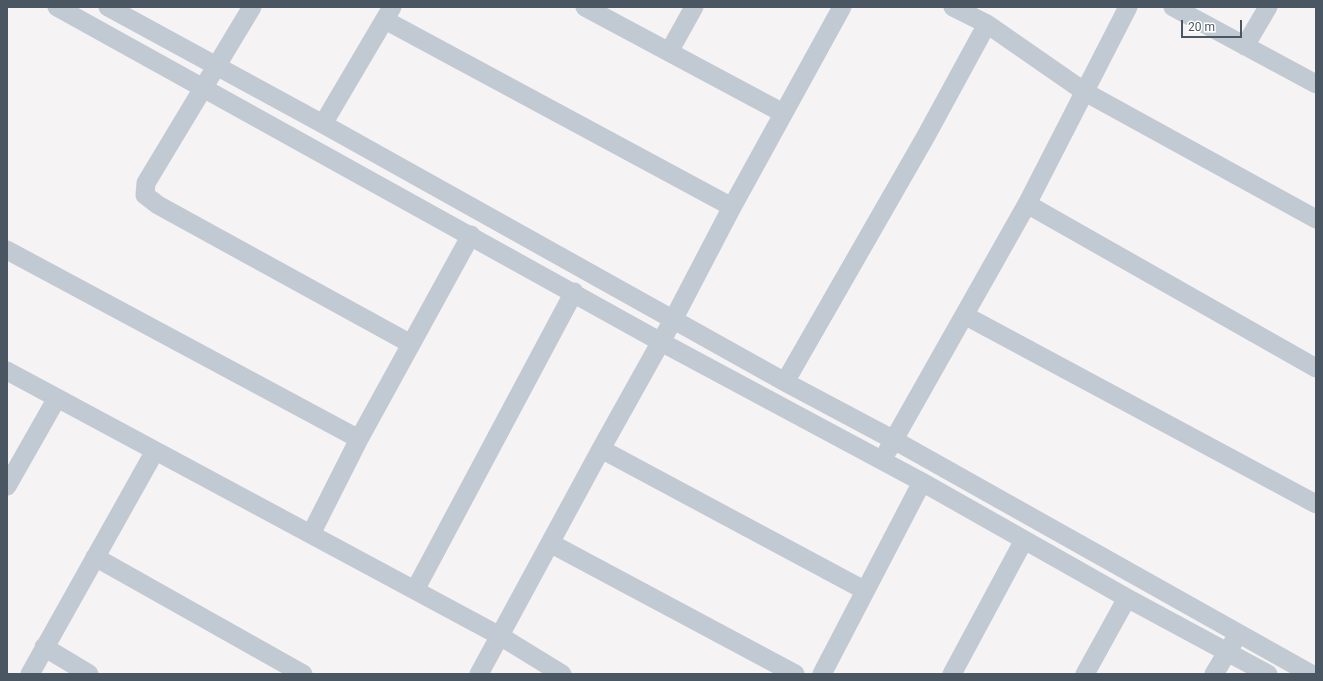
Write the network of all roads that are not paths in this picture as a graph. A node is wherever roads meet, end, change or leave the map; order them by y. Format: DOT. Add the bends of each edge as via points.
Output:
graph roads {
  1 [pos="57,7"];
  2 [pos="108,7"];
  3 [pos="252,7"];
  4 [pos="584,7"];
  5 [pos="694,7"];
  6 [pos="842,7"];
  7 [pos="953,7"];
  8 [pos="1128,7"];
  9 [pos="1173,7"];
  10 [pos="1268,7"];
  11 [pos="388,14"];
  12 [pos="987,24"];
  13 [pos="1245,46"];
  14 [pos="669,52"];
  15 [pos="216,67"];
  16 [pos="1316,84"];
  17 [pos="204,87"];
  18 [pos="1085,92"];
  19 [pos="783,114"];
  20 [pos="323,124"];
  21 [pos="1027,204"];
  22 [pos="732,207"];
  23 [pos="1316,219"];
  24 [pos="471,235"];
  25 [pos="7,250"];
  26 [pos="574,292"];
  27 [pos="966,316"];
  28 [pos="673,320"];
  29 [pos="661,342"];
  30 [pos="411,344"];
  31 [pos="1316,368"];
  32 [pos="7,371"];
  33 [pos="785,382"];
  34 [pos="58,398"];
  35 [pos="359,439"];
  36 [pos="894,440"];
  37 [pos="601,449"];
  38 [pos="155,451"];
  39 [pos="882,461"];
  40 [pos="922,482"];
  41 [pos="7,486"];
  42 [pos="1316,504"];
  43 [pos="311,534"];
  44 [pos="1024,540"];
  45 [pos="550,543"];
  46 [pos="95,557"];
  47 [pos="415,590"];
  48 [pos="864,590"];
  49 [pos="1127,598"];
  50 [pos="1238,633"];
  51 [pos="500,636"];
  52 [pos="44,648"];
  53 [pos="1227,651"];
  54 [pos="30,674"];
  55 [pos="89,674"];
  56 [pos="304,674"];
  57 [pos="479,674"];
  58 [pos="562,674"];
  59 [pos="795,674"];
  60 [pos="822,674"];
  61 [pos="952,674"];
  62 [pos="1085,674"];
  63 [pos="1214,674"];
  64 [pos="1268,674"];
  65 [pos="1311,674"];
  1 -- 17 [label="street"];
  2 -- 15 [label="street"];
  3 -- 15 [label="street"];
  4 -- 14 [label="street"];
  5 -- 14 [label="street"];
  6 -- 19 [label="street"];
  7 -- 12 [label="street"];
  8 -- 18 [label="street"];
  9 -- 13 [label="street"];
  10 -- 13 [label="street"];
  11 -- 20 [label="street"];
  11 -- 22 [label="street"];
  12 -- 18 [label="street"];
  12 -- 33 [label="street"];
  13 -- 16 [label="street"];
  14 -- 19 [label="street"];
  15 -- 17 [label="street"];
  15 -- 20 [label="street"];
  17 -- 24 [label="street"];
  17 -- 30 [label="street" via="146,183 145,195 158,206"];
  18 -- 21 [label="street"];
  18 -- 23 [label="street"];
  19 -- 22 [label="street"];
  20 -- 28 [label="street"];
  21 -- 27 [label="street"];
  21 -- 31 [label="street"];
  22 -- 28 [label="street"];
  24 -- 26 [label="street"];
  24 -- 30 [label="street"];
  25 -- 35 [label="street"];
  26 -- 29 [label="street"];
  26 -- 47 [label="street"];
  27 -- 36 [label="street"];
  27 -- 42 [label="street"];
  28 -- 29 [label="street"];
  28 -- 33 [label="street"];
  29 -- 37 [label="street"];
  29 -- 39 [label="street"];
  30 -- 35 [label="street"];
  32 -- 34 [label="street"];
  33 -- 36 [label="street"];
  34 -- 38 [label="street"];
  34 -- 41 [label="street"];
  35 -- 43 [label="street"];
  36 -- 39 [label="street"];
  36 -- 50 [label="street"];
  37 -- 45 [label="street"];
  37 -- 48 [label="street"];
  38 -- 43 [label="street"];
  38 -- 46 [label="street"];
  39 -- 40 [label="street"];
  40 -- 44 [label="street"];
  40 -- 48 [label="street"];
  43 -- 47 [label="street"];
  44 -- 49 [label="street"];
  44 -- 61 [label="street"];
  45 -- 51 [label="street"];
  45 -- 59 [label="street"];
  46 -- 52 [label="street"];
  46 -- 56 [label="street"];
  47 -- 51 [label="street"];
  48 -- 60 [label="street"];
  49 -- 53 [label="street"];
  49 -- 62 [label="street"];
  50 -- 53 [label="street"];
  50 -- 65 [label="street"];
  51 -- 57 [label="street"];
  51 -- 58 [label="street"];
  52 -- 54 [label="street"];
  52 -- 55 [label="street"];
  53 -- 63 [label="street"];
  53 -- 64 [label="street"];
}
